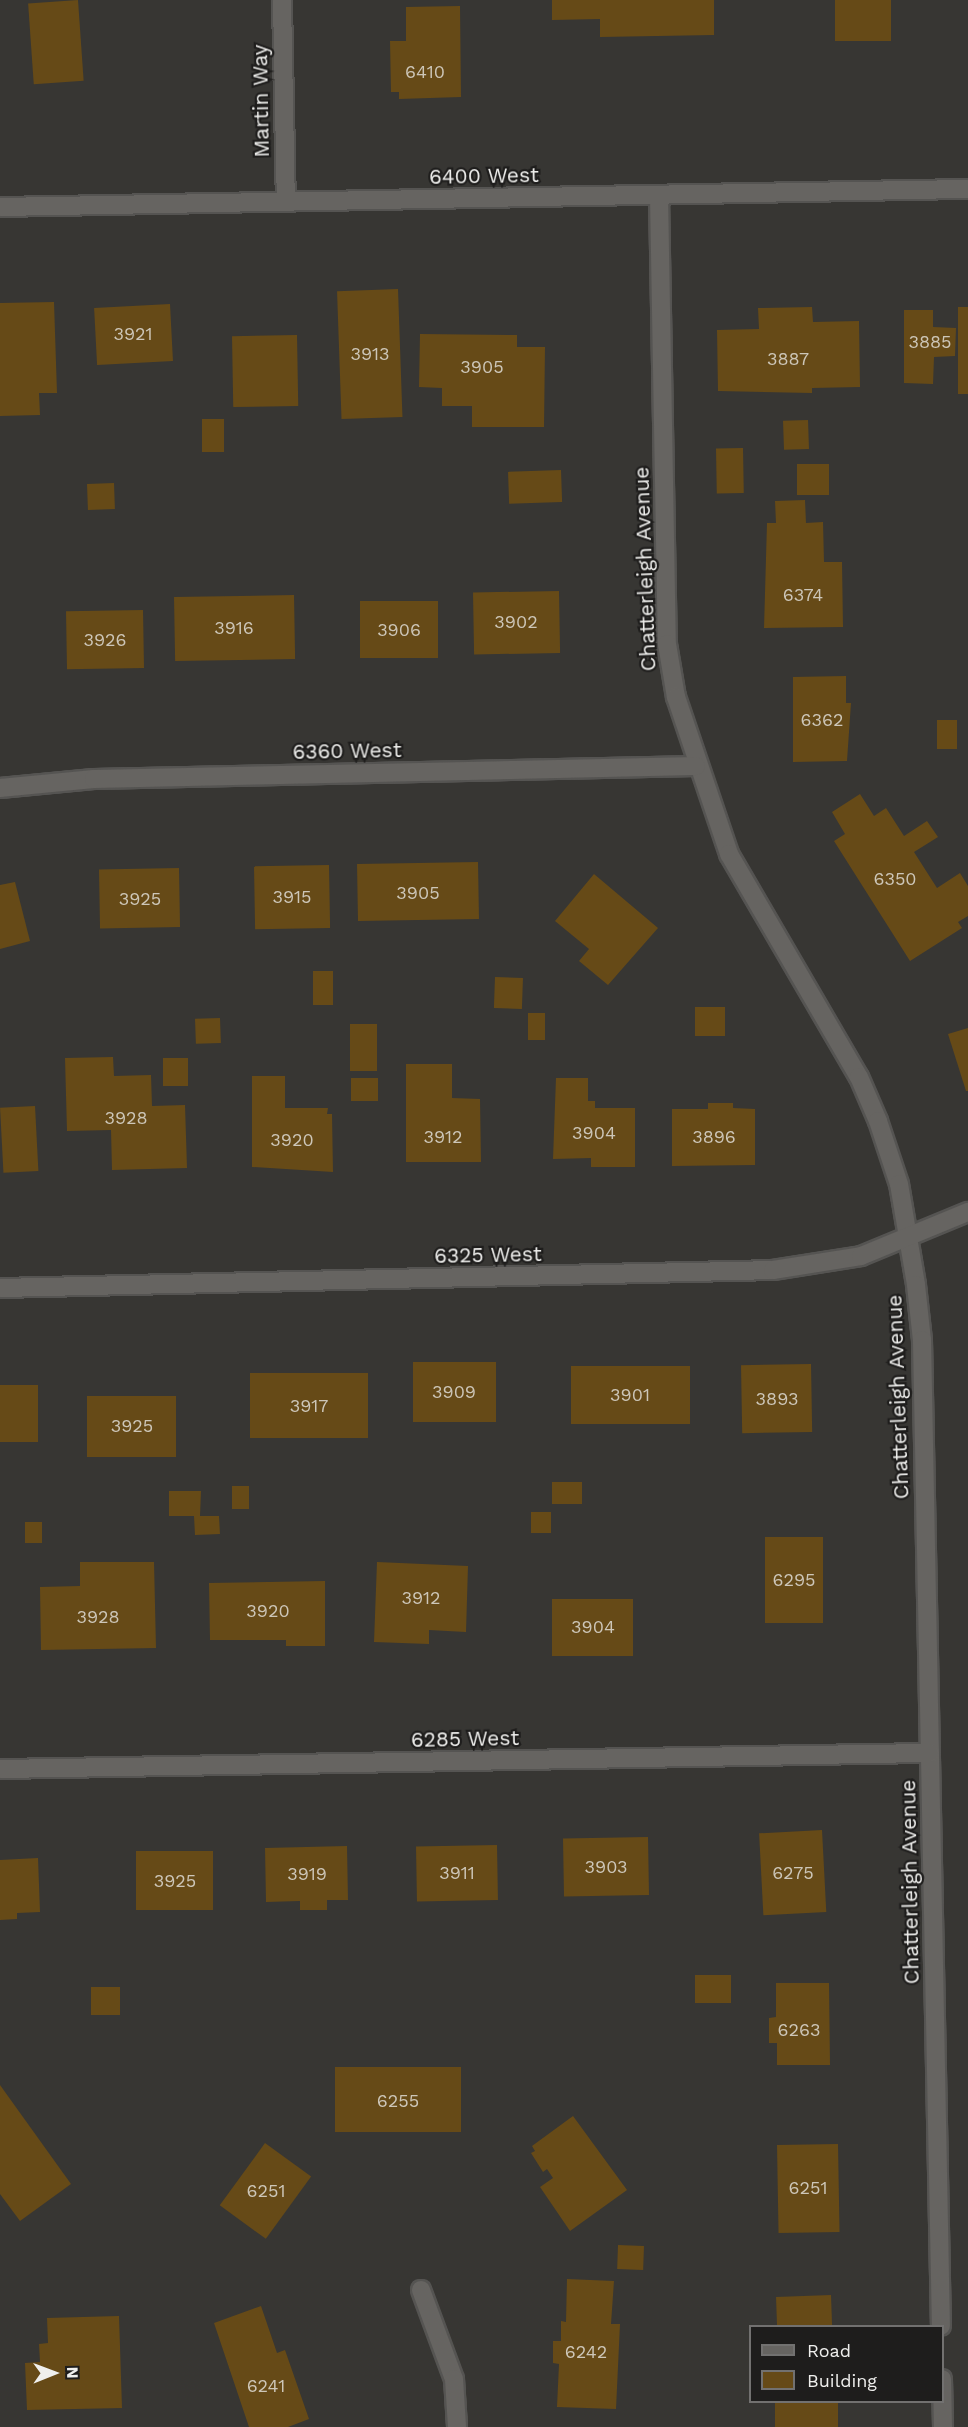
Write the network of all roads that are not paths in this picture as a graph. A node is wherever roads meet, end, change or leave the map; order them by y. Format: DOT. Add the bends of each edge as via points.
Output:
graph roads {
  1 [pos="282,0"];
  2 [pos="968,189"];
  3 [pos="659,195"];
  4 [pos="286,202"];
  5 [pos="0,207"];
  6 [pos="696,766"];
  7 [pos="0,788"];
  8 [pos="968,1212"];
  9 [pos="908,1234"];
  10 [pos="0,1288"];
  11 [pos="930,1753"];
  12 [pos="0,1769"];
  13 [pos="421,2290"];
  14 [pos="942,2325"];
  15 [pos="943,2403"];
  16 [pos="458,2427"];
  17 [pos="944,2427"];
  1 -- 4 [label="street, Martin Way"];
  2 -- 3 [label="street, 6400 West"];
  3 -- 4 [label="street, 6400 West"];
  3 -- 6 [label="street, Chatterleigh Avenue" via="667,644 676,697"];
  4 -- 5 [label="street, 6400 West"];
  6 -- 7 [label="street, 6360 West" via="94,779"];
  6 -- 9 [label="street, Chatterleigh Avenue" via="742,880 859,1077 890,1152"];
  8 -- 9 [label="street, 6325 West"];
  9 -- 10 [label="street, 6325 West" via="861,1256 773,1270"];
  9 -- 11 [label="street, Chatterleigh Avenue" via="922,1340"];
  11 -- 12 [label="street, 6285 West"];
  11 -- 14 [label="street, Chatterleigh Avenue"];
  13 -- 16 [label="street" via="454,2379"];
  15 -- 17 [label="street"];
}
